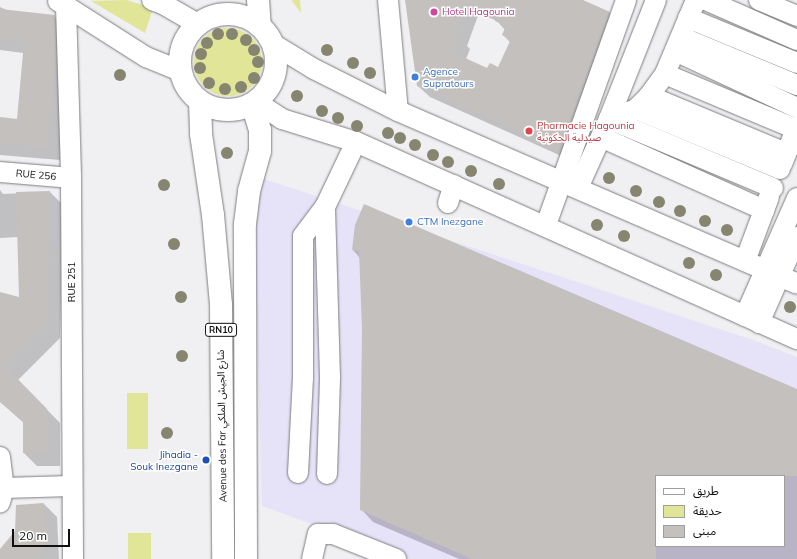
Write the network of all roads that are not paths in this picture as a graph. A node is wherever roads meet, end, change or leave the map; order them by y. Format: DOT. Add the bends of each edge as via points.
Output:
graph roads {
  1 [pos="152,0"];
  2 [pos="258,0"];
  3 [pos="388,0"];
  4 [pos="656,0"];
  5 [pos="706,0"];
  6 [pos="759,0"];
  7 [pos="621,2"];
  8 [pos="61,3"];
  9 [pos="692,9"];
  10 [pos="201,15"];
  11 [pos="797,16"];
  12 [pos="260,26"];
  13 [pos="797,40"];
  14 [pos="273,44"];
  15 [pos="678,44"];
  16 [pos="797,63"];
  17 [pos="180,71"];
  18 [pos="665,74"];
  19 [pos="797,85"];
  20 [pos="200,102"];
  21 [pos="642,102"];
  22 [pos="254,103"];
  23 [pos="797,108"];
  24 [pos="398,111"];
  25 [pos="605,128"];
  26 [pos="796,128"];
  27 [pos="356,142"];
  28 [pos="783,161"];
  29 [pos="0,172"];
  30 [pos="71,178"];
  31 [pos="570,185"];
  32 [pos="773,188"];
  33 [pos="797,198"];
  34 [pos="325,208"];
  35 [pos="764,210"];
  36 [pos="546,226"];
  37 [pos="797,237"];
  38 [pos="745,261"];
  39 [pos="780,277"];
  40 [pos="752,320"];
  41 [pos="797,339"];
  42 [pos="0,457"];
  43 [pos="298,473"];
  44 [pos="327,474"];
  45 [pos="71,486"];
  46 [pos="2,495"];
  47 [pos="73,559"];
  48 [pos="223,559"];
  49 [pos="246,559"];
  50 [pos="312,559"];
  51 [pos="396,559"];
  1 -- 10 [label="street"];
  2 -- 12 [label="main road"];
  3 -- 24 [label="street"];
  4 -- 25 [label="street"];
  5 -- 13 [label="street"];
  6 -- 11 [label="street"];
  7 -- 31 [label="street"];
  8 -- 17 [label="street" via="146,57"];
  8 -- 30 [label="street, RUE 251"];
  9 -- 15 [label="street"];
  9 -- 16 [label="street"];
  10 -- 12 [label="main road" via="232,13"];
  10 -- 17 [label="main road" via="182,46"];
  12 -- 14 [label="main road"];
  14 -- 22 [label="main road" via="276,56 272,82"];
  14 -- 24 [label="street" via="331,78"];
  15 -- 18 [label="street"];
  15 -- 19 [label="street"];
  15 -- 23 [label="street"];
  17 -- 20 [label="main road" via="184,83"];
  18 -- 21 [label="street"];
  18 -- 26 [label="street"];
  20 -- 22 [label="main road" via="226,110"];
  20 -- 48 [label="main road, Avenue des Far شارع الجيش الملكي / RN10" via="201,134 213,215 221,305"];
  21 -- 25 [label="street"];
  21 -- 28 [label="street"];
  22 -- 27 [label="street" via="282,119"];
  22 -- 49 [label="main road, RN10" via="260,130 260,151 249,192 246,224"];
  24 -- 31 [label="street"];
  25 -- 31 [label="street"];
  25 -- 32 [label="street"];
  25 -- 35 [label="street"];
  26 -- 28 [label="street"];
  27 -- 34 [label="street"];
  27 -- 36 [label="street" via="451,194"];
  28 -- 32 [label="street"];
  29 -- 30 [label="street, RUE 256"];
  30 -- 45 [label="street, RUE 251"];
  31 -- 36 [label="street"];
  31 -- 38 [label="street"];
  32 -- 35 [label="street"];
  33 -- 39 [label="street"];
  34 -- 43 [label="street" via="303,236 303,378"];
  34 -- 44 [label="street" via="330,377"];
  35 -- 38 [label="street"];
  36 -- 40 [label="street"];
  37 -- 39 [label="street"];
  38 -- 39 [label="street"];
  39 -- 40 [label="street"];
  40 -- 41 [label="street"];
  42 -- 46 [label="street"];
  45 -- 46 [label="street"];
  45 -- 47 [label="street, RUE 251"];
  50 -- 51 [label="street" via="318,534 333,534"];
}
